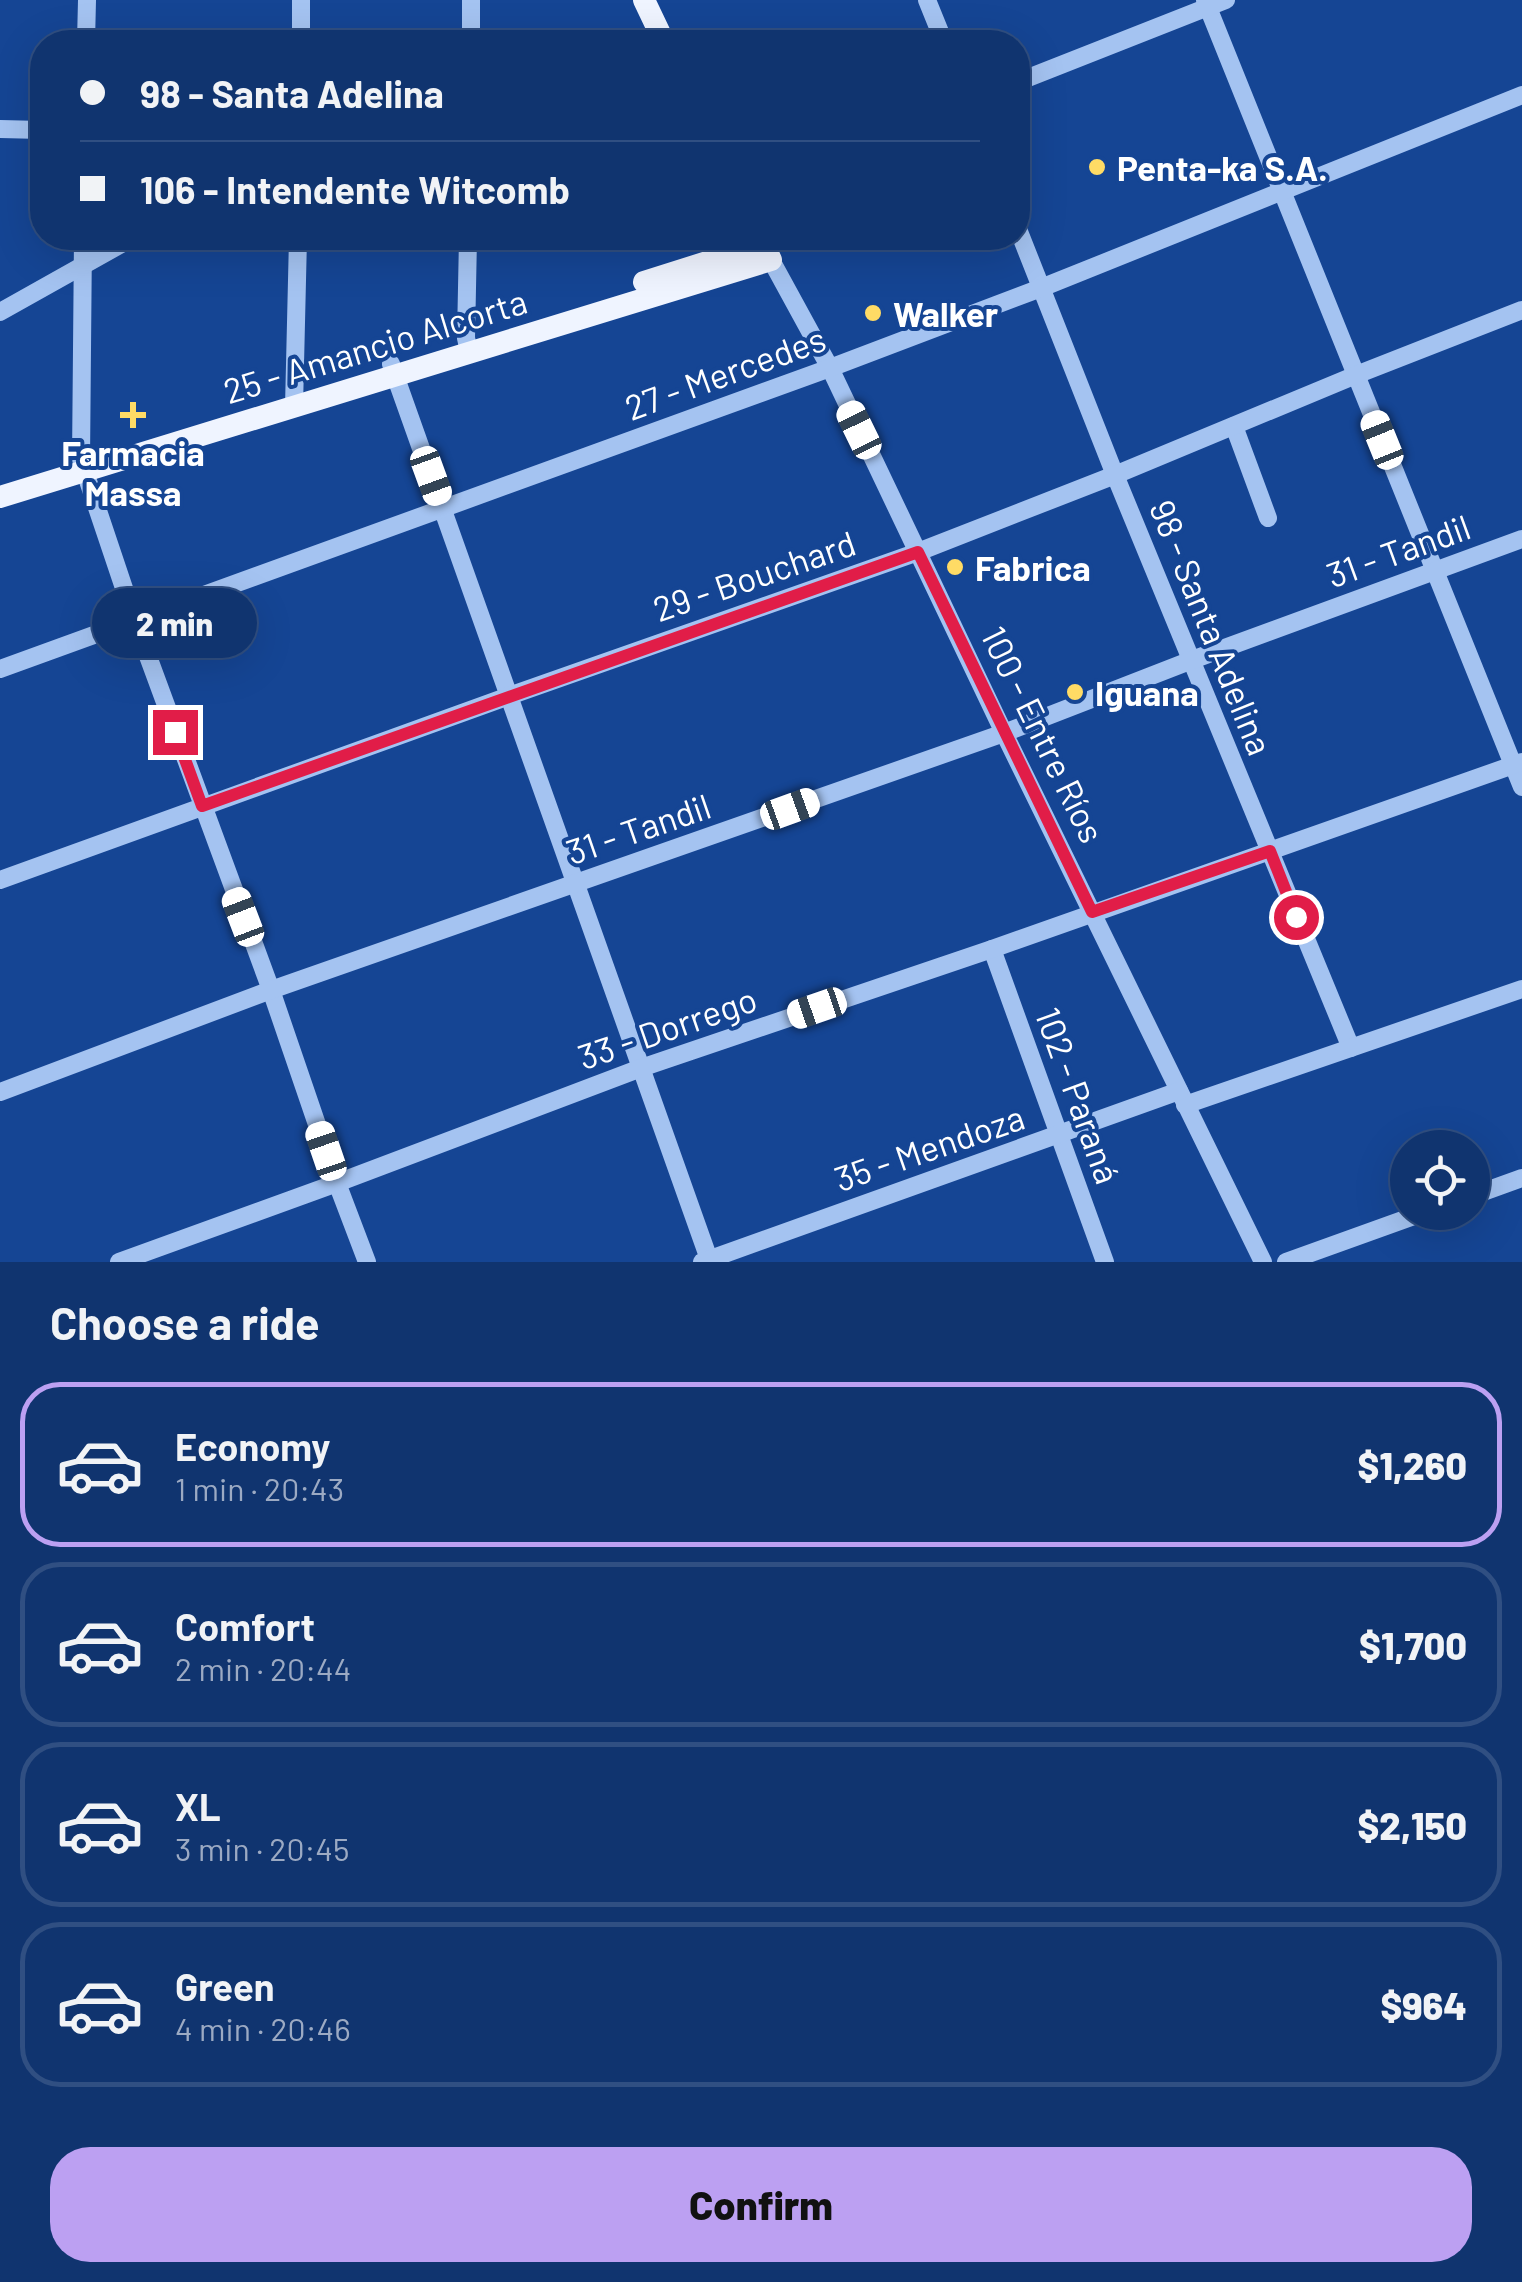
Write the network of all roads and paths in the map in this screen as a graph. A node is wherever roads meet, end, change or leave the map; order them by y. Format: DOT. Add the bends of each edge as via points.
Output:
graph roads {
  1 [pos="87,0"];
  2 [pos="302,0"];
  3 [pos="472,0"];
  4 [pos="644,0"];
  5 [pos="927,0"];
  6 [pos="1213,2"];
  7 [pos="86,30"];
  8 [pos="301,30"];
  9 [pos="471,30"];
  10 [pos="658,30"];
  11 [pos="939,30"];
  12 [pos="1030,77"];
  13 [pos="1522,95"];
  14 [pos="0,129"];
  15 [pos="30,130"];
  16 [pos="1282,192"];
  17 [pos="83,250"];
  18 [pos="111,250"];
  19 [pos="298,250"];
  20 [pos="468,250"];
  21 [pos="757,250"];
  22 [pos="768,250"];
  23 [pos="1026,250"];
  24 [pos="83,266"];
  25 [pos="1040,288"];
  26 [pos="1522,310"];
  27 [pos="0,312"];
  28 [pos="468,345"];
  29 [pos="830,368"];
  30 [pos="393,369"];
  31 [pos="1356,375"];
  32 [pos="294,400"];
  33 [pos="1234,426"];
  34 [pos="82,466"];
  35 [pos="1114,475"];
  36 [pos="0,484"];
  37 [pos="0,498"];
  38 [pos="443,510"];
  39 [pos="1268,518"];
  40 [pos="1522,538"];
  41 [pos="918,552"];
  42 [pos="1435,571"];
  43 [pos="135,621"];
  44 [pos="1192,660"];
  45 [pos="0,669"];
  46 [pos="509,696"];
  47 [pos="1004,733"];
  48 [pos="1518,763"];
  49 [pos="1522,786"];
  50 [pos="202,806"];
  51 [pos="1270,851"];
  52 [pos="0,880"];
  53 [pos="576,884"];
  54 [pos="1092,912"];
  55 [pos="992,949"];
  56 [pos="271,990"];
  57 [pos="1522,990"];
  58 [pos="1351,1048"];
  59 [pos="642,1068"];
  60 [pos="0,1092"];
  61 [pos="1182,1098"];
  62 [pos="1059,1135"];
  63 [pos="1522,1178"];
  64 [pos="337,1183"];
  65 [pos="1490,1190"];
  66 [pos="1390,1225"];
  67 [pos="707,1261"];
  68 [pos="119,1262"];
  69 [pos="367,1262"];
  70 [pos="1105,1262"];
  71 [pos="1263,1262"];
  72 [pos="1286,1262"];
  1 -- 7 [label="street"];
  2 -- 8 [label="street"];
  3 -- 9 [label="street"];
  4 -- 10 [label="main road"];
  5 -- 11 [label="street"];
  6 -- 12 [label="street"];
  6 -- 16 [label="street"];
  13 -- 16 [label="street, 27 - Mercedes"];
  14 -- 15 [label="street"];
  16 -- 25 [label="street, 27 - Mercedes"];
  16 -- 31 [label="street"];
  17 -- 24 [label="street"];
  18 -- 24 [label="street"];
  19 -- 32 [label="street"];
  20 -- 28 [label="street"];
  21 -- 28 [label="main road"];
  22 -- 29 [label="street, 100 - Entre Ríos"];
  23 -- 25 [label="street, 98 - Santa Adelina"];
  24 -- 27 [label="street"];
  24 -- 34 [label="street"];
  25 -- 29 [label="street, 27 - Mercedes"];
  25 -- 35 [label="street, 98 - Santa Adelina"];
  26 -- 31 [label="street, 29 - Bouchard"];
  28 -- 30 [label="main road"];
  29 -- 38 [label="street, 27 - Mercedes"];
  29 -- 41 [label="street, 100 - Entre Ríos"];
  30 -- 32 [label="main road"];
  30 -- 38 [label="street"];
  31 -- 33 [label="street, 29 - Bouchard"];
  31 -- 42 [label="street"];
  32 -- 34 [label="main road"];
  33 -- 35 [label="street, 29 - Bouchard"];
  33 -- 39 [label="street"];
  34 -- 36 [label="main road"];
  34 -- 37 [label="main road"];
  34 -- 43 [label="street"];
  35 -- 41 [label="street, 29 - Bouchard"];
  35 -- 44 [label="street, 98 - Santa Adelina"];
  38 -- 43 [label="street, 27 - Mercedes"];
  38 -- 46 [label="street"];
  40 -- 42 [label="street, 31 - Tandil"];
  41 -- 46 [label="street, 29 - Bouchard"];
  41 -- 47 [label="street, 100 - Entre Ríos"];
  42 -- 44 [label="street, 31 - Tandil"];
  42 -- 48 [label="street"];
  43 -- 45 [label="street, 27 - Mercedes"];
  43 -- 50 [label="street"];
  44 -- 47 [label="street, 31 - Tandil"];
  44 -- 51 [label="street, 98 - Santa Adelina"];
  46 -- 50 [label="street, 29 - Bouchard"];
  46 -- 53 [label="street"];
  47 -- 53 [label="street, 31 - Tandil"];
  47 -- 54 [label="street, 100 - Entre Ríos"];
  48 -- 49 [label="street"];
  48 -- 51 [label="street, 33 - Dorrego"];
  50 -- 52 [label="street, 29 - Bouchard"];
  50 -- 56 [label="street"];
  51 -- 54 [label="street, 33 - Dorrego"];
  51 -- 58 [label="street, 98 - Santa Adelina"];
  53 -- 56 [label="street, 31 - Tandil"];
  53 -- 59 [label="street"];
  54 -- 55 [label="street, 33 - Dorrego"];
  54 -- 61 [label="street, 100 - Entre Ríos"];
  55 -- 59 [label="street, 33 - Dorrego"];
  55 -- 62 [label="street, 102 - Paraná"];
  56 -- 60 [label="street, 31 - Tandil"];
  56 -- 64 [label="street"];
  57 -- 58 [label="street, 35 - Mendoza"];
  58 -- 61 [label="street, 35 - Mendoza"];
  59 -- 64 [label="street, 33 - Dorrego"];
  59 -- 67 [label="street"];
  61 -- 62 [label="street, 35 - Mendoza"];
  61 -- 71 [label="street, 100 - Entre Ríos"];
  62 -- 67 [label="street, 35 - Mendoza"];
  62 -- 70 [label="street, 102 - Paraná"];
  63 -- 65 [label="street"];
  64 -- 68 [label="street, 33 - Dorrego"];
  64 -- 69 [label="street"];
  66 -- 72 [label="street"];
}
